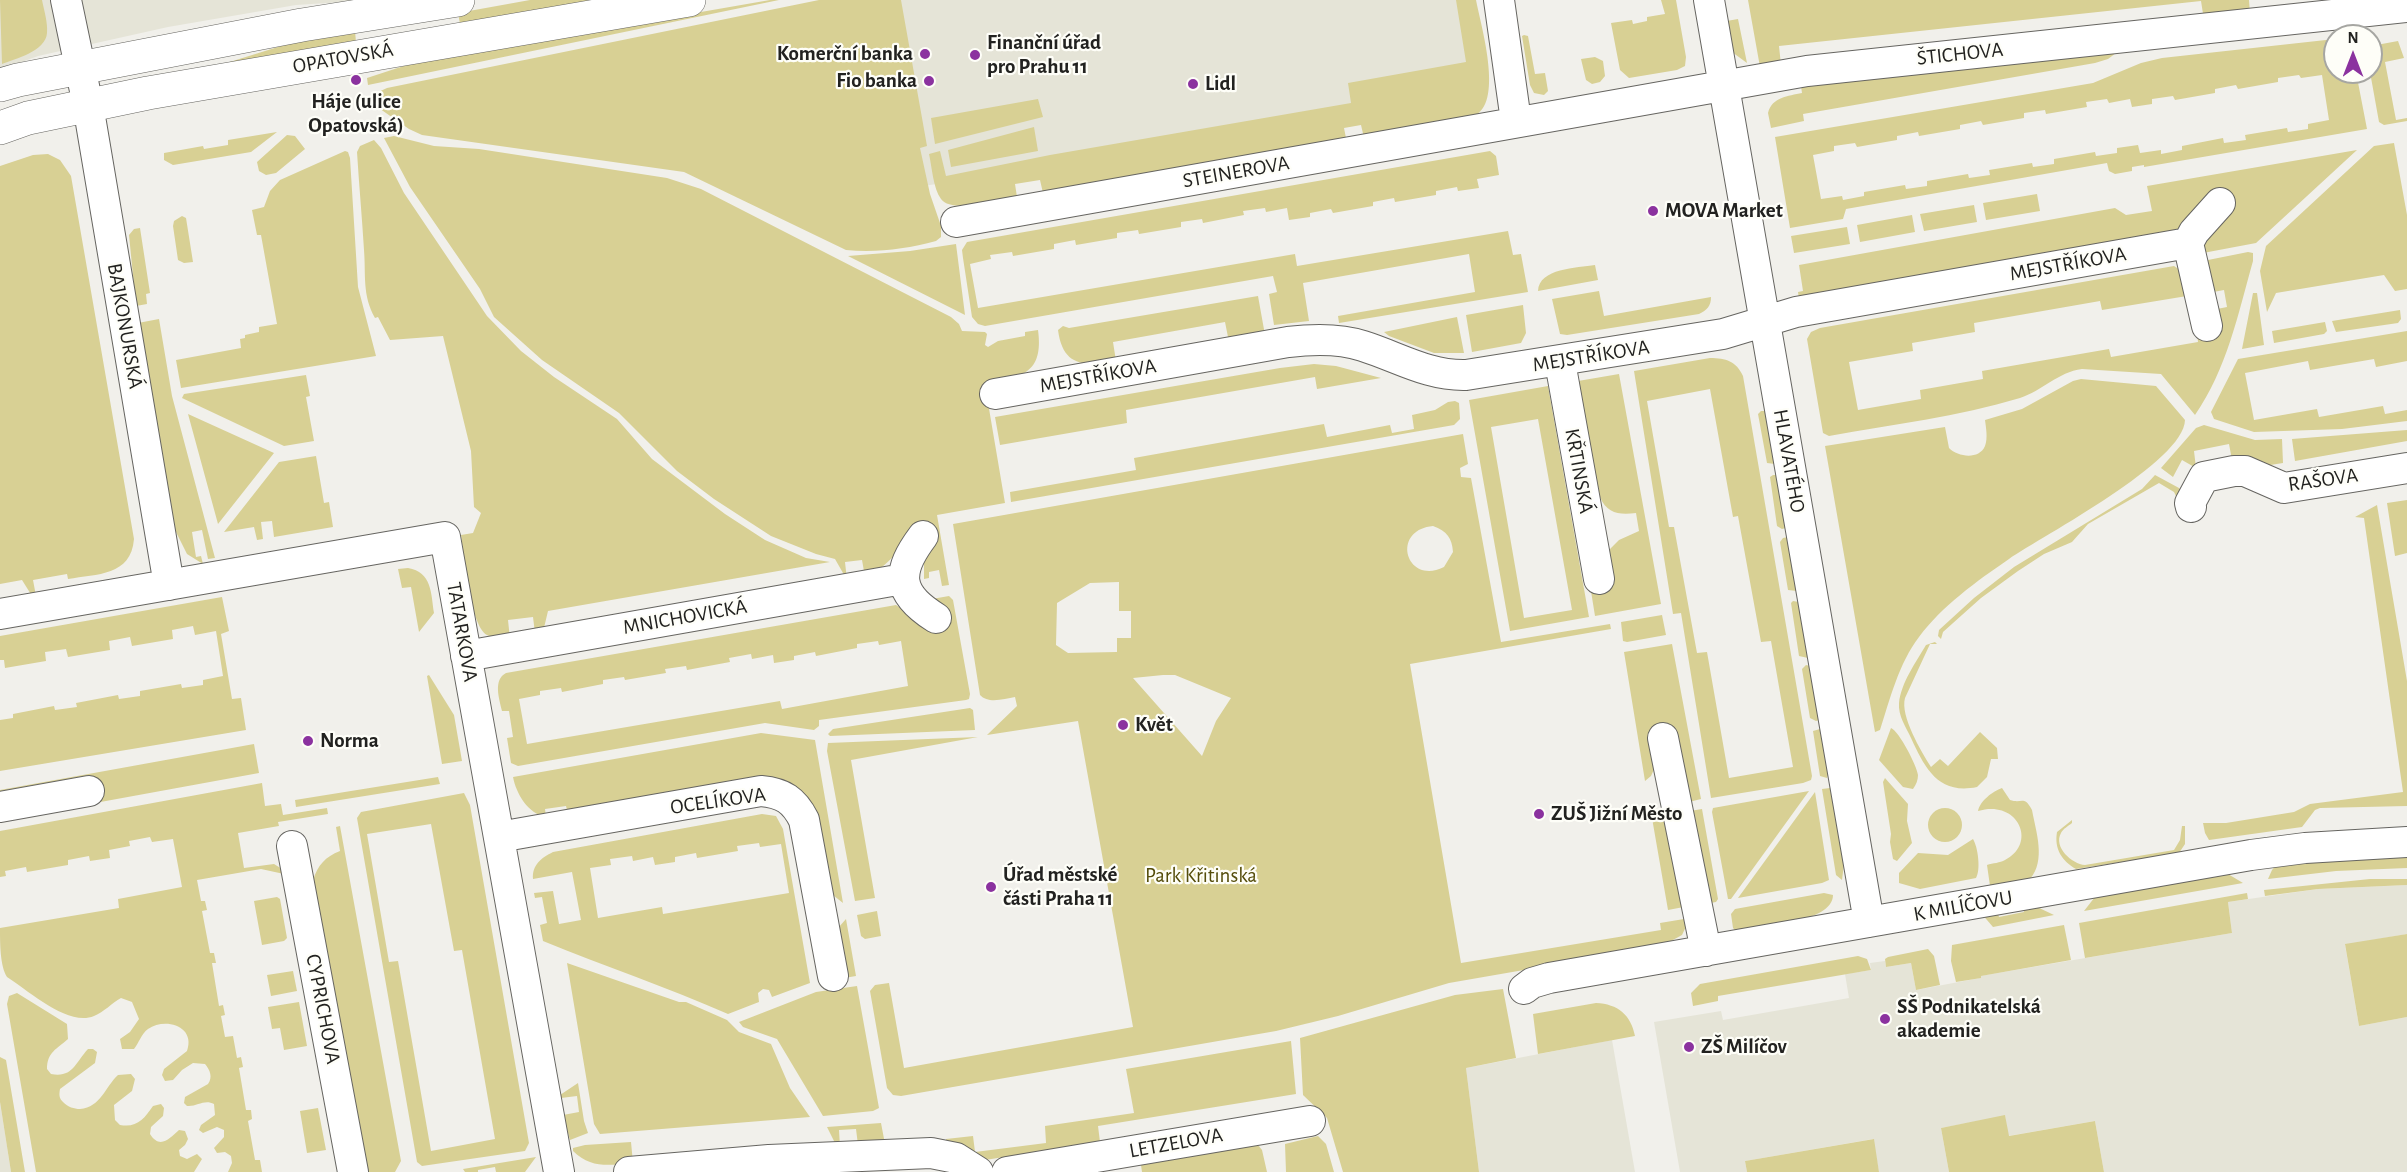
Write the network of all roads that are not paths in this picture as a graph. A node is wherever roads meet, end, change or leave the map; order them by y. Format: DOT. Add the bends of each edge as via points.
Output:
graph roads {
  1 [pos="66,0"];
  2 [pos="458,0"];
  3 [pos="689,0"];
  4 [pos="1499,0"];
  5 [pos="1709,0"];
  6 [pos="2407,7"];
  7 [pos="80,67"];
  8 [pos="1724,84"];
  9 [pos="0,86"];
  10 [pos="88,105"];
  11 [pos="1516,122"];
  12 [pos="0,128"];
  13 [pos="2220,203"];
  14 [pos="956,222"];
  15 [pos="2188,243"];
  16 [pos="1765,322"];
  17 [pos="2207,326"];
  18 [pos="1560,362"];
  19 [pos="995,394"];
  20 [pos="2407,468"];
  21 [pos="2191,507"];
  22 [pos="923,536"];
  23 [pos="903,579"];
  24 [pos="1599,579"];
  25 [pos="169,585"];
  26 [pos="0,614"];
  27 [pos="936,618"];
  28 [pos="466,656"];
  29 [pos="1663,738"];
  30 [pos="89,791"];
  31 [pos="0,807"];
  32 [pos="499,837"];
  33 [pos="2407,842"];
  34 [pos="292,846"];
  35 [pos="1869,922"];
  36 [pos="1706,951"];
  37 [pos="833,976"];
  38 [pos="1524,989"];
  39 [pos="1310,1121"];
  40 [pos="352,1172"];
  41 [pos="559,1172"];
  42 [pos="629,1172"];
  43 [pos="978,1172"];
  44 [pos="1007,1172"];
  1 -- 7 [label="street, BAJKONURSKÁ"];
  2 -- 7 [label="main road, OPATOVSKÁ"];
  3 -- 10 [label="main road, OPATOVSKÁ"];
  4 -- 11 [label="street"];
  5 -- 8 [label="street, HLAVATÉHO"];
  6 -- 8 [label="street, ŠTICHOVA" via="1819,70"];
  7 -- 9 [label="main road, OPATOVSKÁ"];
  7 -- 10 [label="street, BAJKONURSKÁ"];
  8 -- 11 [label="street, ŠTICHOVA"];
  8 -- 16 [label="street, HLAVATÉHO"];
  10 -- 12 [label="main road, OPATOVSKÁ"];
  10 -- 25 [label="street, BAJKONURSKÁ"];
  11 -- 14 [label="street, STEINEROVA"];
  13 -- 15 [label="street"];
  15 -- 16 [label="street, MEJSTŘÍKOVA" via="1796,312"];
  15 -- 17 [label="street"];
  16 -- 18 [label="street, MEJSTŘÍKOVA" via="1723,334"];
  16 -- 35 [label="street, HLAVATÉHO"];
  18 -- 19 [label="street, MEJSTŘÍKOVA" via="1455,375 1427,371 1361,345 1312,340"];
  18 -- 24 [label="street, KŘTINSKÁ"];
  20 -- 21 [label="street, RAŠOVA" via="2284,489 2254,475 2234,471 2204,477"];
  22 -- 23 [label="street" via="907,560"];
  23 -- 27 [label="street" via="911,599"];
  23 -- 28 [label="street, MNICHOVICKÁ"];
  25 -- 26 [label="street, TATARKOVA"];
  25 -- 28 [label="street, TATARKOVA" via="445,537"];
  28 -- 32 [label="street, TATARKOVA"];
  29 -- 36 [label="street"];
  30 -- 31 [label="street"];
  32 -- 37 [label="street, OCELÍKOVA" via="774,792 795,803 804,820"];
  32 -- 41 [label="street, TATARKOVA"];
  33 -- 35 [label="street, K MILÍČOVU" via="2346,844 2251,855"];
  34 -- 40 [label="street, CYPRICHOVA"];
  35 -- 36 [label="street, K MILÍČOVU"];
  36 -- 38 [label="street, K MILÍČOVU" via="1549,978"];
  39 -- 44 [label="street, LETZELOVA"];
  42 -- 43 [label="street" via="769,1160 932,1153 956,1158"];
}
